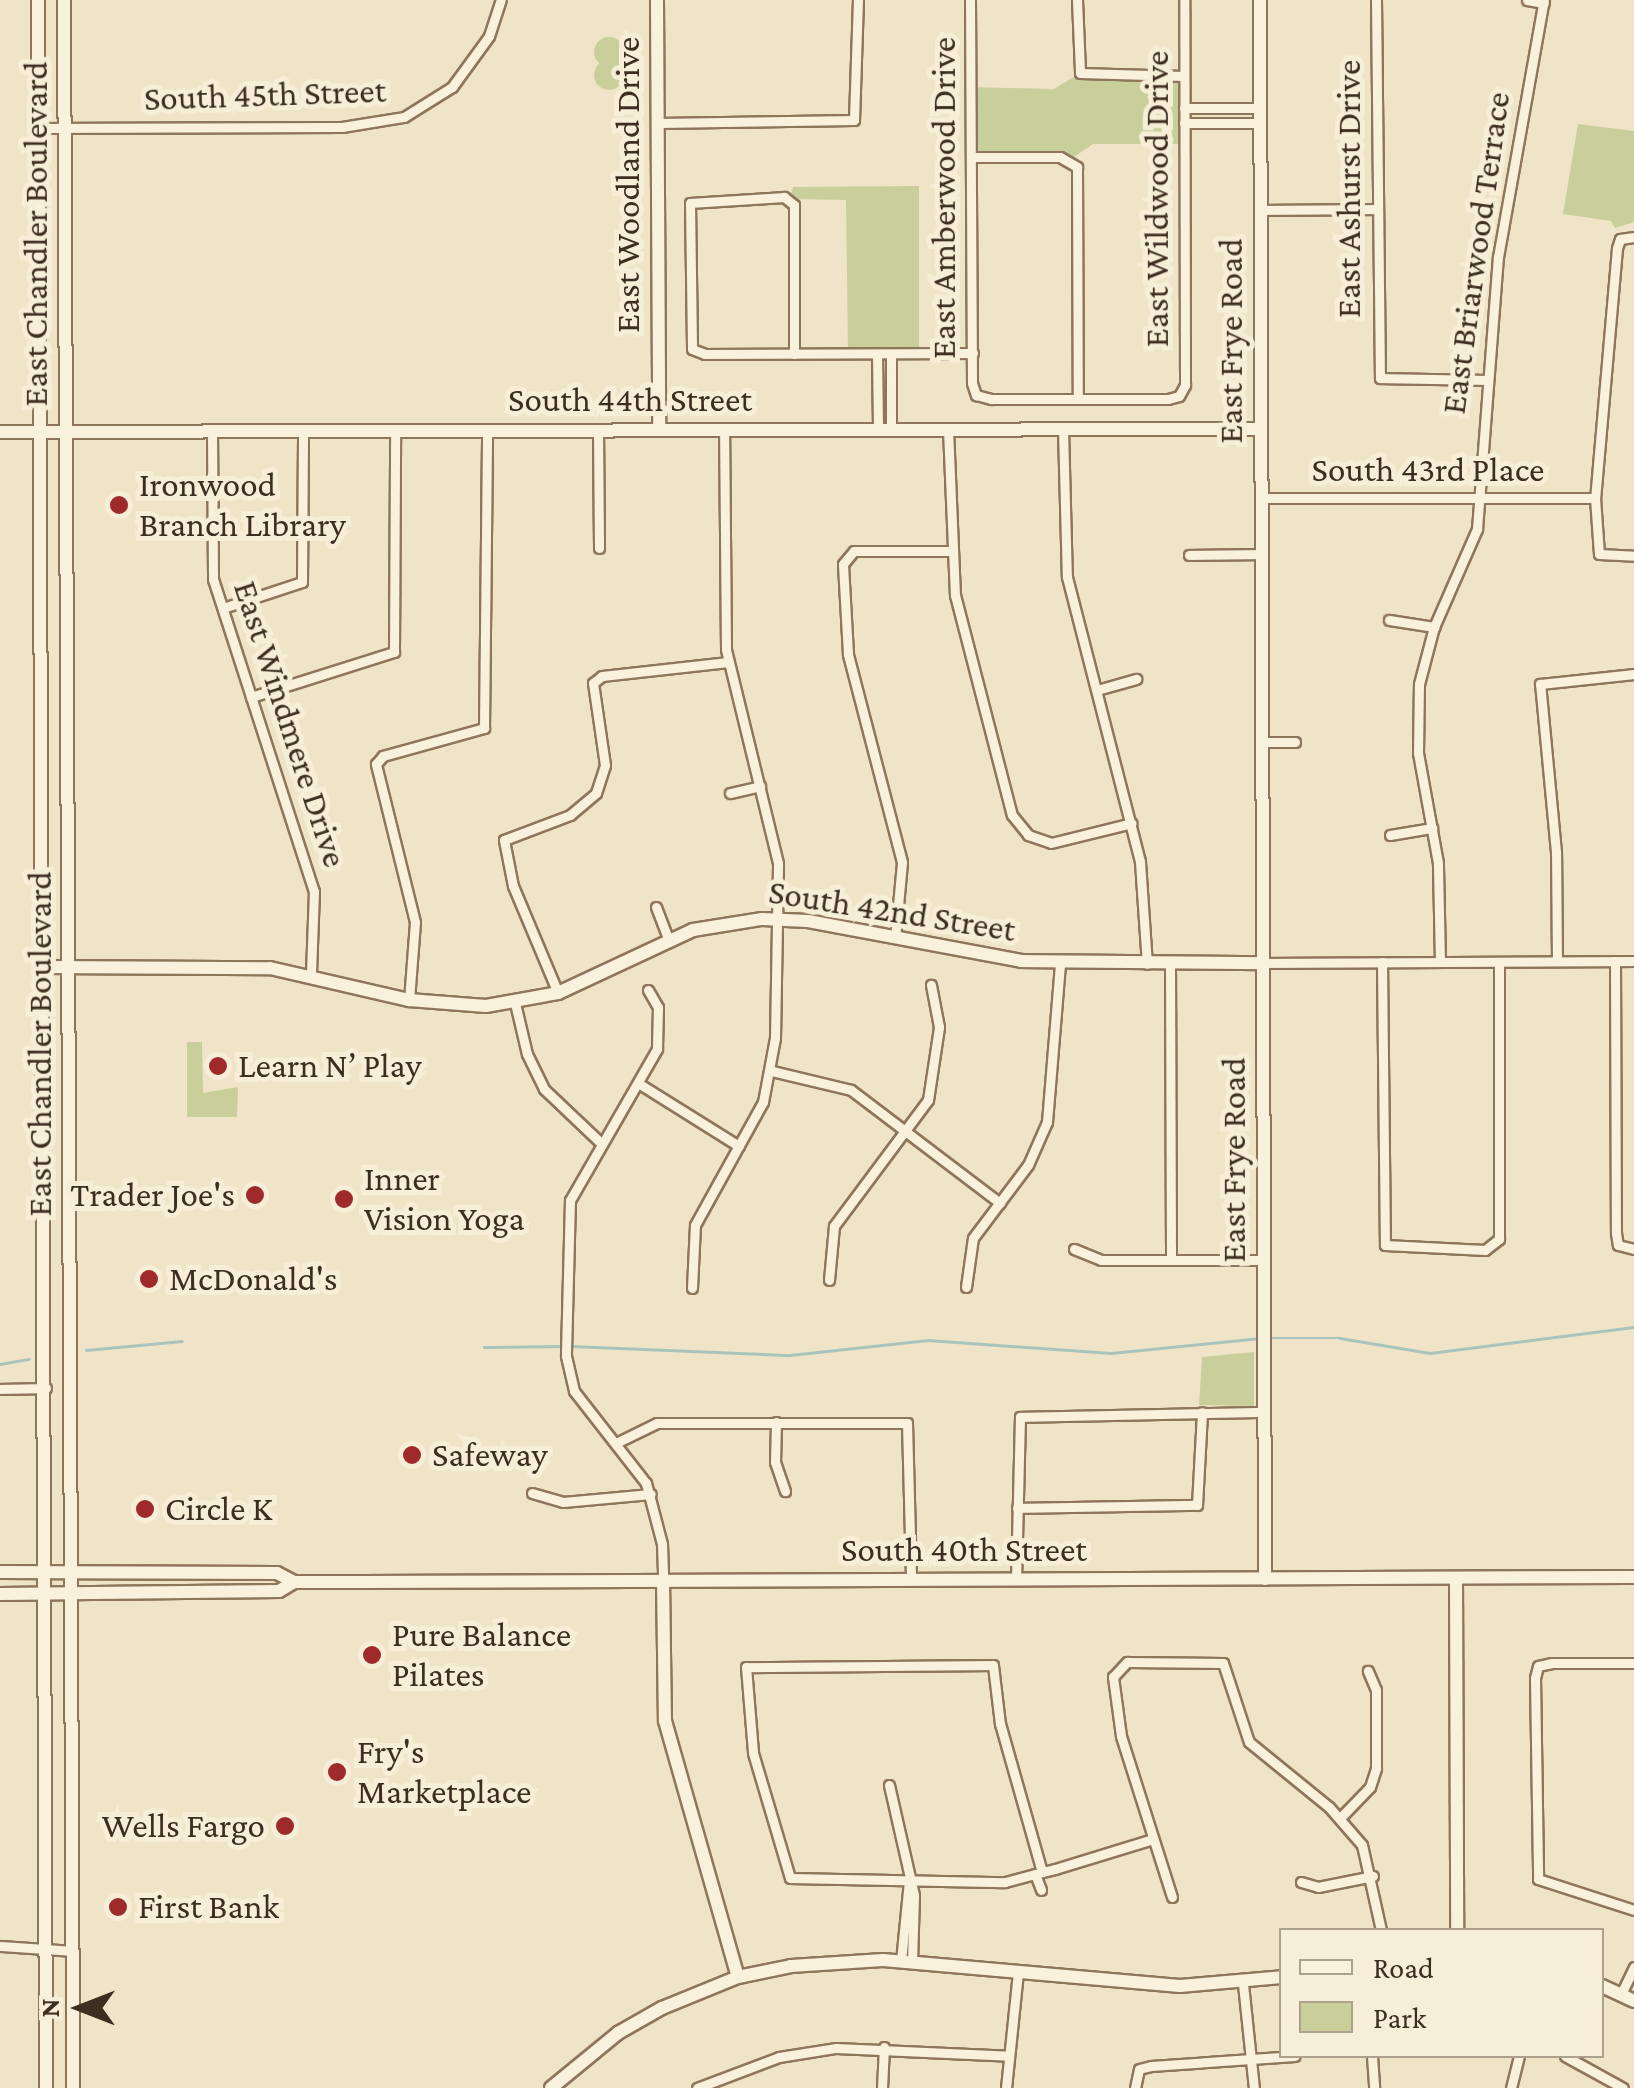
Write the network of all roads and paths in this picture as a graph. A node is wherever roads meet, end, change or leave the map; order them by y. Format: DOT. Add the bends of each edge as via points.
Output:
graph roads {
  1 [pos="38,0"];
  2 [pos="64,0"];
  3 [pos="501,0"];
  4 [pos="657,0"];
  5 [pos="858,0"];
  6 [pos="970,0"];
  7 [pos="1076,0"];
  8 [pos="1184,0"];
  9 [pos="1260,0"];
  10 [pos="1376,0"];
  11 [pos="1527,0"];
  12 [pos="1544,2"];
  13 [pos="1184,76"];
  14 [pos="1184,108"];
  15 [pos="1222,108"];
  16 [pos="1260,116"];
  17 [pos="658,123"];
  18 [pos="1184,123"];
  19 [pos="1222,123"];
  20 [pos="65,127"];
  21 [pos="38,128"];
  22 [pos="971,157"];
  23 [pos="1260,210"];
  24 [pos="1377,210"];
  25 [pos="1634,237"];
  26 [pos="973,353"];
  27 [pos="794,354"];
  28 [pos="877,354"];
  29 [pos="891,354"];
  30 [pos="1484,380"];
  31 [pos="878,390"];
  32 [pos="891,390"];
  33 [pos="1078,399"];
  34 [pos="948,429"];
  35 [pos="1063,429"];
  36 [pos="486,430"];
  37 [pos="598,430"];
  38 [pos="659,430"];
  39 [pos="724,430"];
  40 [pos="885,430"];
  41 [pos="1261,430"];
  42 [pos="40,431"];
  43 [pos="68,431"];
  44 [pos="304,431"];
  45 [pos="395,431"];
  46 [pos="0,432"];
  47 [pos="212,432"];
  48 [pos="1479,496"];
  49 [pos="1261,498"];
  50 [pos="1595,498"];
  51 [pos="599,548"];
  52 [pos="950,550"];
  53 [pos="1262,554"];
  54 [pos="1189,555"];
  55 [pos="1634,556"];
  56 [pos="1460,573"];
  57 [pos="1474,580"];
  58 [pos="223,608"];
  59 [pos="1389,620"];
  60 [pos="1434,627"];
  61 [pos="728,662"];
  62 [pos="1634,674"];
  63 [pos="1136,679"];
  64 [pos="1097,690"];
  65 [pos="252,697"];
  66 [pos="42,700"];
  67 [pos="68,708"];
  68 [pos="1262,742"];
  69 [pos="1294,742"];
  70 [pos="760,786"];
  71 [pos="730,792"];
  72 [pos="1132,823"];
  73 [pos="1432,828"];
  74 [pos="1390,835"];
  75 [pos="656,907"];
  76 [pos="778,919"];
  77 [pos="895,938"];
  78 [pos="668,939"];
  79 [pos="1557,961"];
  80 [pos="1615,961"];
  81 [pos="1634,961"];
  82 [pos="1382,962"];
  83 [pos="1440,962"];
  84 [pos="1499,962"];
  85 [pos="1060,963"];
  86 [pos="1263,963"];
  87 [pos="1147,964"];
  88 [pos="1170,964"];
  89 [pos="43,966"];
  90 [pos="70,967"];
  91 [pos="311,974"];
  92 [pos="931,985"];
  93 [pos="648,990"];
  94 [pos="558,992"];
  95 [pos="409,1000"];
  96 [pos="516,1003"];
  97 [pos="772,1071"];
  98 [pos="638,1083"];
  99 [pos="553,1103"];
  100 [pos="542,1113"];
  101 [pos="906,1131"];
  102 [pos="601,1144"];
  103 [pos="740,1146"];
  104 [pos="1000,1203"];
  105 [pos="44,1228"];
  106 [pos="71,1230"];
  107 [pos="1074,1249"];
  108 [pos="1634,1249"];
  109 [pos="1170,1260"];
  110 [pos="1264,1260"];
  111 [pos="830,1280"];
  112 [pos="966,1287"];
  113 [pos="692,1288"];
  114 [pos="45,1325"];
  115 [pos="72,1326"];
  116 [pos="0,1388"];
  117 [pos="46,1388"];
  118 [pos="1202,1412"];
  119 [pos="1265,1412"];
  120 [pos="776,1422"];
  121 [pos="618,1442"];
  122 [pos="785,1491"];
  123 [pos="532,1492"];
  124 [pos="650,1494"];
  125 [pos="1016,1508"];
  126 [pos="0,1572"];
  127 [pos="46,1572"];
  128 [pos="73,1572"];
  129 [pos="1634,1577"];
  130 [pos="1265,1578"];
  131 [pos="1456,1578"];
  132 [pos="663,1580"];
  133 [pos="911,1580"];
  134 [pos="1016,1580"];
  135 [pos="294,1582"];
  136 [pos="73,1592"];
  137 [pos="46,1593"];
  138 [pos="0,1594"];
  139 [pos="1634,1663"];
  140 [pos="1368,1671"];
  141 [pos="889,1786"];
  142 [pos="1340,1818"];
  143 [pos="1153,1839"];
  144 [pos="1039,1873"];
  145 [pos="1373,1876"];
  146 [pos="910,1881"];
  147 [pos="1302,1882"];
  148 [pos="1041,1890"];
  149 [pos="1172,1897"];
  150 [pos="1634,1910"];
  151 [pos="1381,1928"];
  152 [pos="1457,1928"];
  153 [pos="0,1946"];
  154 [pos="45,1951"];
  155 [pos="73,1952"];
  156 [pos="906,1962"];
  157 [pos="1634,1967"];
  158 [pos="1018,1972"];
  159 [pos="738,1977"];
  160 [pos="1279,1977"];
  161 [pos="1243,1984"];
  162 [pos="1604,1987"];
  163 [pos="1628,1998"];
  164 [pos="884,2047"];
  165 [pos="1010,2056"];
  166 [pos="1281,2058"];
  167 [pos="1372,2058"];
  168 [pos="1518,2058"];
  169 [pos="1568,2058"];
  170 [pos="1252,2062"];
  171 [pos="46,2088"];
  172 [pos="73,2088"];
  173 [pos="551,2088"];
  174 [pos="697,2088"];
  175 [pos="882,2088"];
  176 [pos="1006,2088"];
  177 [pos="1135,2088"];
  178 [pos="1254,2088"];
  179 [pos="1374,2088"];
  180 [pos="1510,2088"];
  181 [pos="1623,2088"];
  1 -- 21 [label="street, East Chandler Boulevard"];
  2 -- 20 [label="street, East Chandler Boulevard"];
  3 -- 20 [label="street, South 45th Street" via="472,62 428,105 382,122"];
  4 -- 17 [label="street, East Woodland Drive"];
  5 -- 17 [label="street" via="854,120"];
  6 -- 22 [label="street, East Amberwood Drive"];
  7 -- 13 [label="street" via="1080,73"];
  8 -- 13 [label="street, East Wildwood Drive"];
  9 -- 16 [label="street, East Frye Road"];
  10 -- 24 [label="street, East Ashurst Drive"];
  11 -- 12 [label="street"];
  12 -- 30 [label="street, East Briarwood Terrace" via="1504,217"];
  13 -- 14 [label="street, East Wildwood Drive"];
  14 -- 15 [label="street"];
  14 -- 18 [label="street, East Wildwood Drive"];
  15 -- 16 [label="street"];
  15 -- 19 [label="street"];
  16 -- 19 [label="street"];
  16 -- 23 [label="street, East Frye Road"];
  17 -- 38 [label="street, East Woodland Drive"];
  18 -- 19 [label="street"];
  18 -- 33 [label="street, East Wildwood Drive" via="1185,385 1179,396"];
  20 -- 21 [label="street, South 45th Street"];
  20 -- 43 [label="street, East Chandler Boulevard"];
  21 -- 42 [label="street, East Chandler Boulevard"];
  22 -- 26 [label="street, East Amberwood Drive"];
  22 -- 33 [label="street" via="1072,159 1077,167"];
  23 -- 24 [label="street"];
  23 -- 41 [label="street, East Frye Road"];
  24 -- 30 [label="street, East Ashurst Drive" via="1380,378"];
  25 -- 50 [label="street" via="1620,239 1602,365"];
  26 -- 29 [label="street"];
  26 -- 33 [label="street, East Amberwood Drive" via="976,395"];
  27 -- 27 [label="street" via="790,199 700,197 690,203 692,349"];
  27 -- 28 [label="street"];
  28 -- 29 [label="street"];
  28 -- 31 [label="street"];
  29 -- 32 [label="street"];
  30 -- 48 [label="street, East Briarwood Terrace"];
  31 -- 32 [label="street"];
  31 -- 40 [label="street"];
  32 -- 40 [label="street"];
  34 -- 35 [label="street, South 44th Street"];
  34 -- 40 [label="street, South 44th Street"];
  34 -- 52 [label="street"];
  35 -- 41 [label="street, South 44th Street"];
  35 -- 64 [label="street" via="1064,554"];
  36 -- 37 [label="street, South 44th Street"];
  36 -- 45 [label="street, South 44th Street"];
  36 -- 95 [label="street" via="484,728 383,756 376,764 415,922"];
  37 -- 38 [label="street, South 44th Street"];
  37 -- 51 [label="street"];
  38 -- 39 [label="street, South 44th Street"];
  39 -- 40 [label="street, South 44th Street"];
  39 -- 61 [label="street"];
  41 -- 49 [label="street, East Frye Road"];
  42 -- 43 [label="street, South 44th Street"];
  42 -- 46 [label="street, South 44th Street"];
  42 -- 66 [label="street, East Chandler Boulevard"];
  43 -- 47 [label="street, South 44th Street"];
  43 -- 67 [label="street, East Chandler Boulevard"];
  44 -- 45 [label="street, South 44th Street"];
  44 -- 47 [label="street, South 44th Street"];
  44 -- 58 [label="street" via="302,582"];
  45 -- 65 [label="street" via="394,652"];
  47 -- 58 [label="street, East Windmere Drive" via="212,566"];
  48 -- 49 [label="street, South 43rd Place"];
  48 -- 50 [label="street, South 43rd Place"];
  48 -- 56 [label="street, East Briarwood Terrace" via="1473,544"];
  49 -- 53 [label="street, East Frye Road"];
  50 -- 55 [label="street" via="1598,554"];
  52 -- 72 [label="street" via="964,638 1018,826 1051,843"];
  52 -- 77 [label="street" via="846,554 848,654 902,862"];
  53 -- 54 [label="street"];
  53 -- 68 [label="street, East Frye Road"];
  56 -- 57 [label="street"];
  56 -- 60 [label="street, East Briarwood Terrace"];
  58 -- 65 [label="street, East Windmere Drive"];
  59 -- 60 [label="street"];
  60 -- 73 [label="street, East Briarwood Terrace" via="1419,684 1417,732"];
  61 -- 70 [label="street"];
  61 -- 94 [label="street" via="602,676 593,683 605,765 596,793 570,815 504,840 513,886"];
  62 -- 79 [label="street" via="1540,684 1556,852"];
  63 -- 64 [label="street"];
  64 -- 72 [label="street"];
  65 -- 91 [label="street, East Windmere Drive" via="314,891"];
  66 -- 67 [label="street"];
  66 -- 89 [label="street, East Chandler Boulevard"];
  67 -- 90 [label="street, East Chandler Boulevard"];
  68 -- 69 [label="street"];
  68 -- 86 [label="street, East Frye Road"];
  70 -- 71 [label="street"];
  70 -- 76 [label="street" via="778,863"];
  72 -- 87 [label="street"];
  73 -- 74 [label="street"];
  73 -- 83 [label="street, East Briarwood Terrace"];
  75 -- 78 [label="street"];
  76 -- 77 [label="street, South 42nd Street"];
  76 -- 78 [label="street, South 42nd Street" via="730,922"];
  76 -- 97 [label="street"];
  77 -- 85 [label="street, South 42nd Street"];
  78 -- 94 [label="street, South 42nd Street"];
  79 -- 80 [label="street, South 42nd Street"];
  79 -- 84 [label="street, South 42nd Street"];
  80 -- 81 [label="street, South 42nd Street"];
  80 -- 108 [label="street" via="1618,1245"];
  82 -- 83 [label="street, South 42nd Street"];
  82 -- 84 [label="street" via="1385,1245 1496,1248"];
  82 -- 86 [label="street, South 42nd Street"];
  83 -- 84 [label="street, South 42nd Street"];
  85 -- 87 [label="street, South 42nd Street"];
  85 -- 104 [label="street" via="1052,1102 1028,1165"];
  86 -- 88 [label="street, South 42nd Street"];
  86 -- 110 [label="street, East Frye Road"];
  87 -- 88 [label="street, South 42nd Street"];
  88 -- 109 [label="street"];
  89 -- 90 [label="street, South 42nd Street"];
  89 -- 105 [label="street, East Chandler Boulevard"];
  90 -- 91 [label="street, South 42nd Street" via="232,966"];
  90 -- 106 [label="street, East Chandler Boulevard"];
  91 -- 95 [label="street, South 42nd Street"];
  92 -- 101 [label="street" via="938,1027 934,1082"];
  93 -- 98 [label="street" via="658,1006 658,1034"];
  94 -- 96 [label="street, South 42nd Street"];
  95 -- 96 [label="street, South 42nd Street" via="466,1007"];
  96 -- 99 [label="street" via="527,1054"];
  97 -- 101 [label="street" via="851,1090"];
  97 -- 103 [label="street"];
  98 -- 102 [label="street"];
  98 -- 103 [label="street"];
  99 -- 100 [label="street"];
  99 -- 102 [label="street"];
  101 -- 104 [label="street"];
  101 -- 111 [label="street" via="834,1226"];
  102 -- 121 [label="street" via="572,1190 566,1213 566,1356 569,1384"];
  103 -- 113 [label="street" via="698,1215"];
  104 -- 112 [label="street" via="968,1252"];
  105 -- 106 [label="street"];
  105 -- 114 [label="street, East Chandler Boulevard"];
  106 -- 115 [label="street, East Chandler Boulevard"];
  107 -- 109 [label="street" via="1101,1260"];
  109 -- 110 [label="street"];
  110 -- 119 [label="street, East Frye Road"];
  114 -- 115 [label="street"];
  114 -- 117 [label="street, East Chandler Boulevard"];
  115 -- 128 [label="street, East Chandler Boulevard"];
  116 -- 117 [label="street"];
  117 -- 127 [label="street, East Chandler Boulevard"];
  118 -- 119 [label="street"];
  118 -- 125 [label="street" via="1020,1417"];
  118 -- 125 [label="street" via="1197,1505"];
  119 -- 130 [label="street, East Frye Road"];
  120 -- 121 [label="street" via="657,1423"];
  120 -- 122 [label="street" via="776,1462"];
  120 -- 133 [label="street" via="907,1424"];
  121 -- 124 [label="street"];
  123 -- 124 [label="street" via="562,1502"];
  124 -- 132 [label="street"];
  125 -- 134 [label="street"];
  126 -- 127 [label="street, South 40th Street"];
  127 -- 128 [label="street, South 40th Street"];
  127 -- 137 [label="street, East Chandler Boulevard"];
  128 -- 135 [label="street, South 40th Street" via="277,1573"];
  128 -- 136 [label="street, East Chandler Boulevard"];
  129 -- 131 [label="street, South 40th Street"];
  130 -- 131 [label="street, South 40th Street"];
  130 -- 134 [label="street, South 40th Street"];
  131 -- 152 [label="street"];
  132 -- 133 [label="street, South 40th Street"];
  132 -- 135 [label="street, South 40th Street"];
  132 -- 159 [label="street" via="665,1721"];
  133 -- 134 [label="street, South 40th Street"];
  135 -- 136 [label="street, South 40th Street" via="279,1591"];
  136 -- 137 [label="street, South 40th Street"];
  136 -- 155 [label="street, East Chandler Boulevard"];
  137 -- 138 [label="street, South 40th Street"];
  137 -- 154 [label="street, East Chandler Boulevard"];
  139 -- 150 [label="street" via="1538,1666 1538,1879"];
  140 -- 142 [label="street" via="1376,1690 1376,1768 1370,1787"];
  141 -- 146 [label="street"];
  142 -- 143 [label="street" via="1249,1742 1223,1663 1118,1667 1113,1676 1122,1736"];
  142 -- 145 [label="street" via="1362,1845"];
  143 -- 144 [label="street"];
  143 -- 149 [label="street"];
  144 -- 146 [label="street" via="1005,1882"];
  144 -- 146 [label="street" via="1000,1724 992,1665 746,1667 754,1753 790,1878"];
  144 -- 148 [label="street"];
  145 -- 147 [label="street" via="1318,1886"];
  145 -- 151 [label="street"];
  146 -- 156 [label="street"];
  153 -- 154 [label="street"];
  154 -- 155 [label="street"];
  154 -- 171 [label="street, East Chandler Boulevard"];
  155 -- 172 [label="street, East Chandler Boulevard"];
  156 -- 158 [label="street"];
  156 -- 159 [label="street" via="834,1961"];
  157 -- 163 [label="street"];
  158 -- 161 [label="street" via="1180,1986"];
  158 -- 165 [label="street"];
  159 -- 173 [label="street" via="618,2033"];
  160 -- 161 [label="street"];
  161 -- 170 [label="street"];
  162 -- 163 [label="street"];
  164 -- 165 [label="street"];
  164 -- 174 [label="street" via="779,2056"];
  164 -- 175 [label="street"];
  165 -- 176 [label="street"];
  166 -- 170 [label="street"];
  167 -- 179 [label="street"];
  168 -- 180 [label="street"];
  169 -- 181 [label="street"];
  170 -- 177 [label="street" via="1139,2069"];
  170 -- 178 [label="street"];
}
